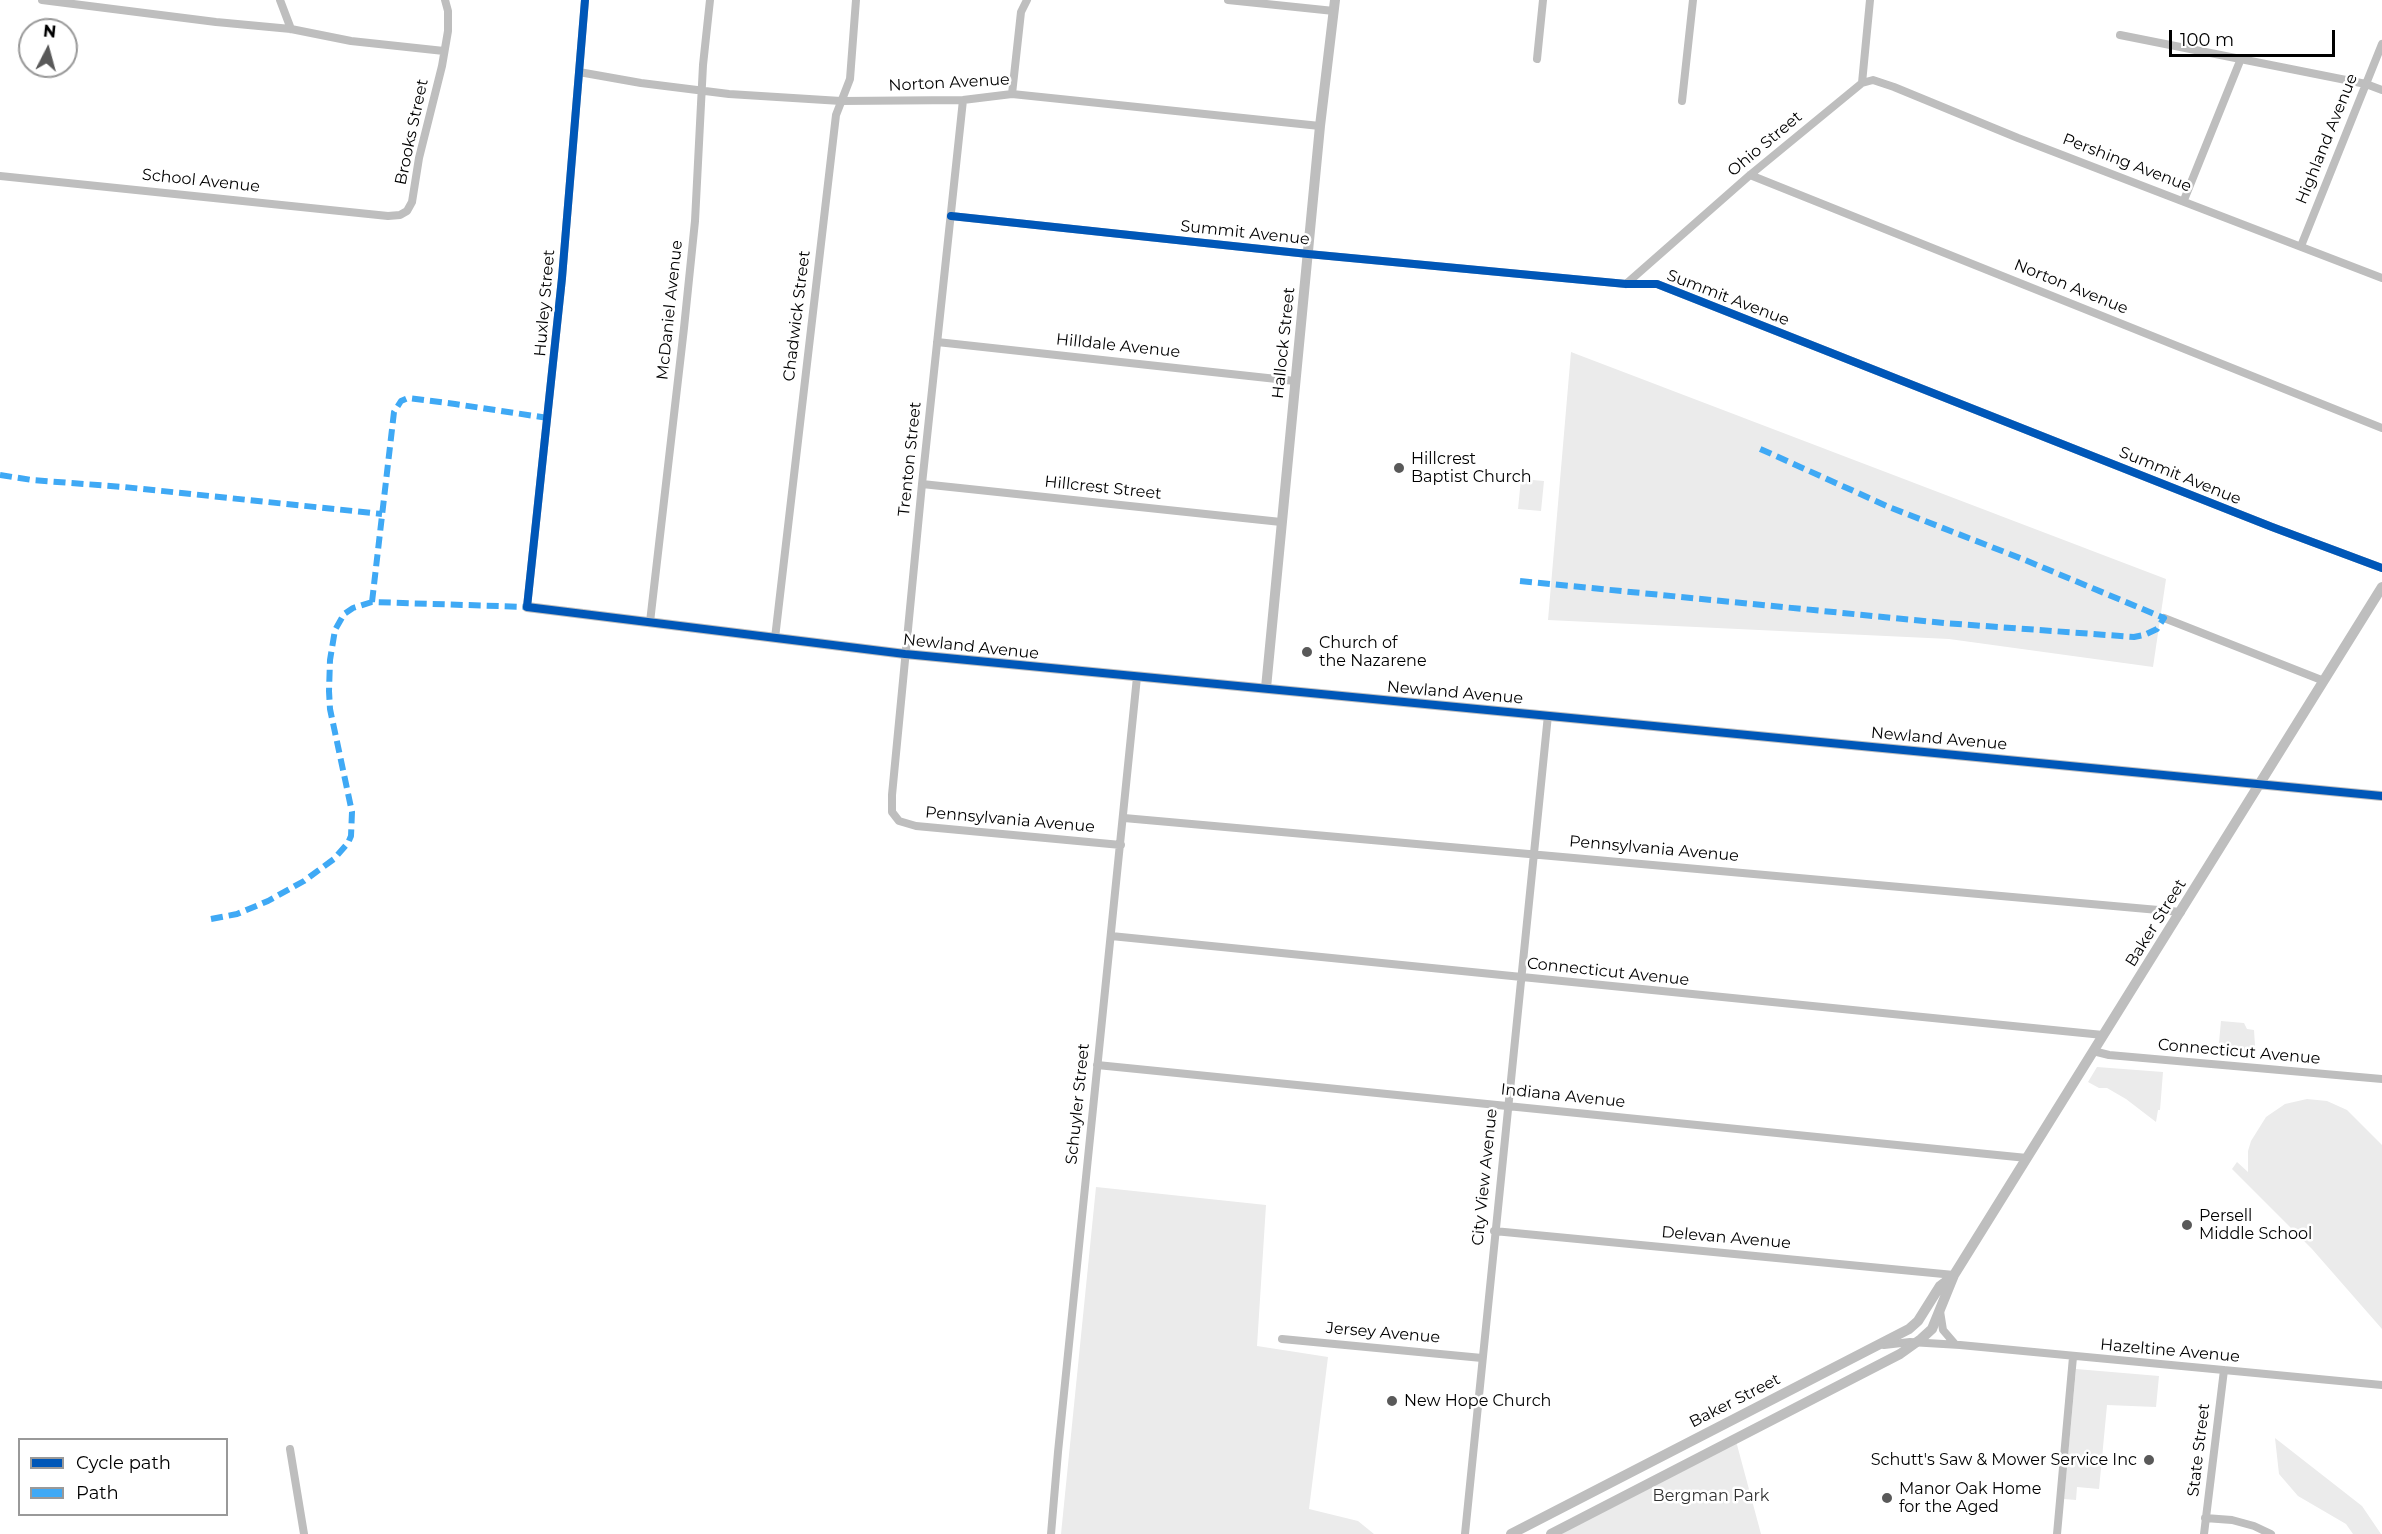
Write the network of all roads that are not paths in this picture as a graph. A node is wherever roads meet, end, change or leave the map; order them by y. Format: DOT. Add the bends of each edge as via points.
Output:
graph roads {
  1 [pos="42,0"];
  2 [pos="280,0"];
  3 [pos="445,0"];
  4 [pos="585,0"];
  5 [pos="710,0"];
  6 [pos="856,0"];
  7 [pos="1028,0"];
  8 [pos="1228,0"];
  9 [pos="1543,0"];
  10 [pos="1693,0"];
  11 [pos="1870,0"];
  12 [pos="1334,5"];
  13 [pos="291,29"];
  14 [pos="2120,35"];
  15 [pos="2382,44"];
  16 [pos="444,51"];
  17 [pos="1537,59"];
  18 [pos="2240,61"];
  19 [pos="579,72"];
  20 [pos="1862,83"];
  21 [pos="2366,84"];
  22 [pos="701,90"];
  23 [pos="2382,90"];
  24 [pos="1012,94"];
  25 [pos="963,100"];
  26 [pos="1682,100"];
  27 [pos="841,101"];
  28 [pos="1320,126"];
  29 [pos="1750,175"];
  30 [pos="0,176"];
  31 [pos="2184,200"];
  32 [pos="400,215"];
  33 [pos="951,216"];
  34 [pos="2301,246"];
  35 [pos="1308,254"];
  36 [pos="2382,278"];
  37 [pos="1626,284"];
  38 [pos="937,342"];
  39 [pos="1295,381"];
  40 [pos="2382,428"];
  41 [pos="922,483"];
  42 [pos="1281,522"];
  43 [pos="2382,568"];
  44 [pos="2382,587"];
  45 [pos="527,607"];
  46 [pos="2164,618"];
  47 [pos="650,622"];
  48 [pos="775,638"];
  49 [pos="905,654"];
  50 [pos="1137,677"];
  51 [pos="2324,681"];
  52 [pos="1266,688"];
  53 [pos="1548,715"];
  54 [pos="2260,783"];
  55 [pos="2382,796"];
  56 [pos="1124,818"];
  57 [pos="898,819"];
  58 [pos="1121,845"];
  59 [pos="1534,854"];
  60 [pos="2181,912"];
  61 [pos="1111,936"];
  62 [pos="1521,978"];
  63 [pos="2103,1035"];
  64 [pos="2093,1051"];
  65 [pos="1097,1065"];
  66 [pos="2382,1079"];
  67 [pos="1508,1105"];
  68 [pos="2027,1158"];
  69 [pos="1494,1232"];
  70 [pos="1954,1275"];
  71 [pos="1940,1307"];
  72 [pos="1282,1339"];
  73 [pos="1916,1343"];
  74 [pos="1955,1345"];
  75 [pos="1871,1348"];
  76 [pos="2073,1356"];
  77 [pos="1482,1358"];
  78 [pos="2224,1371"];
  79 [pos="2382,1385"];
  80 [pos="290,1449"];
  81 [pos="2205,1518"];
  82 [pos="304,1534"];
  83 [pos="1051,1534"];
  84 [pos="1465,1534"];
  85 [pos="1511,1534"];
  86 [pos="1551,1534"];
  87 [pos="2056,1534"];
  88 [pos="2204,1534"];
  89 [pos="2271,1534"];
  1 -- 13 [label="street"];
  2 -- 13 [label="street"];
  3 -- 16 [label="street, Brooks Street" via="448,11"];
  4 -- 19 [label="street, Huxley Street"];
  5 -- 22 [label="street, McDaniel Avenue"];
  6 -- 27 [label="street, Chadwick Street" via="850,79"];
  7 -- 24 [label="street" via="1020,20"];
  8 -- 12 [label="street"];
  9 -- 17 [label="street"];
  10 -- 26 [label="street"];
  11 -- 20 [label="street"];
  12 -- 28 [label="street, Hallock Street"];
  13 -- 16 [label="street" via="351,41"];
  14 -- 18 [label="street"];
  15 -- 21 [label="street, Highland Avenue"];
  16 -- 32 [label="street, Brooks Street" via="412,202"];
  18 -- 21 [label="street"];
  18 -- 31 [label="street"];
  19 -- 22 [label="street, Norton Avenue"];
  19 -- 45 [label="street, Huxley Street" via="561,290"];
  20 -- 29 [label="street, Ohio Street"];
  20 -- 31 [label="street, Pershing Avenue" via="1873,80 1894,87"];
  21 -- 23 [label="street"];
  21 -- 34 [label="street, Highland Avenue"];
  22 -- 27 [label="street, Norton Avenue"];
  22 -- 47 [label="street, McDaniel Avenue" via="686,318"];
  24 -- 25 [label="street, Norton Avenue"];
  24 -- 28 [label="street, Norton Avenue"];
  25 -- 27 [label="street, Norton Avenue"];
  25 -- 33 [label="street, Trenton Street"];
  27 -- 48 [label="street, Chadwick Street" via="836,115"];
  28 -- 35 [label="street, Hallock Street"];
  29 -- 37 [label="street, Ohio Street"];
  29 -- 40 [label="street, Norton Avenue"];
  30 -- 32 [label="street, School Avenue"];
  31 -- 34 [label="street, Pershing Avenue"];
  33 -- 35 [label="street, Summit Avenue"];
  33 -- 38 [label="street, Trenton Street"];
  34 -- 36 [label="street, Pershing Avenue"];
  35 -- 37 [label="street, Summit Avenue"];
  35 -- 39 [label="street, Hallock Street"];
  37 -- 43 [label="street, Summit Avenue" via="1657,284 1685,294"];
  38 -- 39 [label="street, Hilldale Avenue"];
  38 -- 41 [label="street, Trenton Street"];
  39 -- 42 [label="street, Hallock Street"];
  41 -- 42 [label="street, Hillcrest Street"];
  41 -- 49 [label="street, Trenton Street"];
  42 -- 52 [label="street, Hallock Street"];
  44 -- 51 [label="street, Baker Street"];
  45 -- 47 [label="street, Newland Avenue"];
  46 -- 51 [label="street"];
  47 -- 48 [label="street, Newland Avenue"];
  48 -- 49 [label="street, Newland Avenue"];
  49 -- 50 [label="street, Newland Avenue"];
  49 -- 57 [label="street, Trenton Street" via="892,795 892,812"];
  50 -- 52 [label="street, Newland Avenue"];
  50 -- 56 [label="street, Schuyler Street"];
  51 -- 54 [label="street, Baker Street"];
  52 -- 53 [label="street, Newland Avenue"];
  53 -- 54 [label="street, Newland Avenue"];
  53 -- 59 [label="street, City View Avenue"];
  54 -- 55 [label="street, Newland Avenue"];
  54 -- 60 [label="street, Baker Street"];
  56 -- 58 [label="street, Schuyler Street"];
  56 -- 59 [label="street, Pennsylvania Avenue"];
  57 -- 58 [label="street, Pennsylvania Avenue" via="916,826 966,832"];
  58 -- 61 [label="street, Schuyler Street"];
  59 -- 60 [label="street, Pennsylvania Avenue"];
  59 -- 62 [label="street, City View Avenue"];
  60 -- 63 [label="street, Baker Street"];
  61 -- 62 [label="street, Connecticut Avenue"];
  61 -- 65 [label="street, Schuyler Street"];
  62 -- 63 [label="street, Connecticut Avenue"];
  62 -- 67 [label="street, City View Avenue"];
  63 -- 64 [label="street, Baker Street"];
  64 -- 66 [label="street, Connecticut Avenue"];
  64 -- 68 [label="street, Baker Street"];
  65 -- 67 [label="street, Indiana Avenue"];
  65 -- 83 [label="street, Schuyler Street"];
  67 -- 68 [label="street, Indiana Avenue"];
  67 -- 69 [label="street, City View Avenue"];
  68 -- 70 [label="street, Baker Street"];
  69 -- 70 [label="street, Delevan Avenue"];
  69 -- 77 [label="street, City View Avenue"];
  70 -- 71 [label="street, Baker Street"];
  70 -- 75 [label="street, Baker Street" via="1940,1287 1909,1329"];
  71 -- 73 [label="street, Baker Street" via="1932,1329"];
  71 -- 74 [label="street" via="1943,1330"];
  72 -- 77 [label="street, Jersey Avenue"];
  73 -- 74 [label="street, Hazeltine Avenue"];
  73 -- 75 [label="street, Hazeltine Avenue"];
  73 -- 86 [label="street, Baker Street"];
  74 -- 76 [label="street, Hazeltine Avenue"];
  75 -- 85 [label="street, Baker Street"];
  76 -- 78 [label="street, Hazeltine Avenue"];
  76 -- 87 [label="street"];
  77 -- 84 [label="street, City View Avenue"];
  78 -- 79 [label="street, Hazeltine Avenue"];
  78 -- 81 [label="street, State Street"];
  80 -- 82 [label="street"];
  81 -- 88 [label="street, State Street"];
  81 -- 89 [label="street" via="2232,1520"];
}
